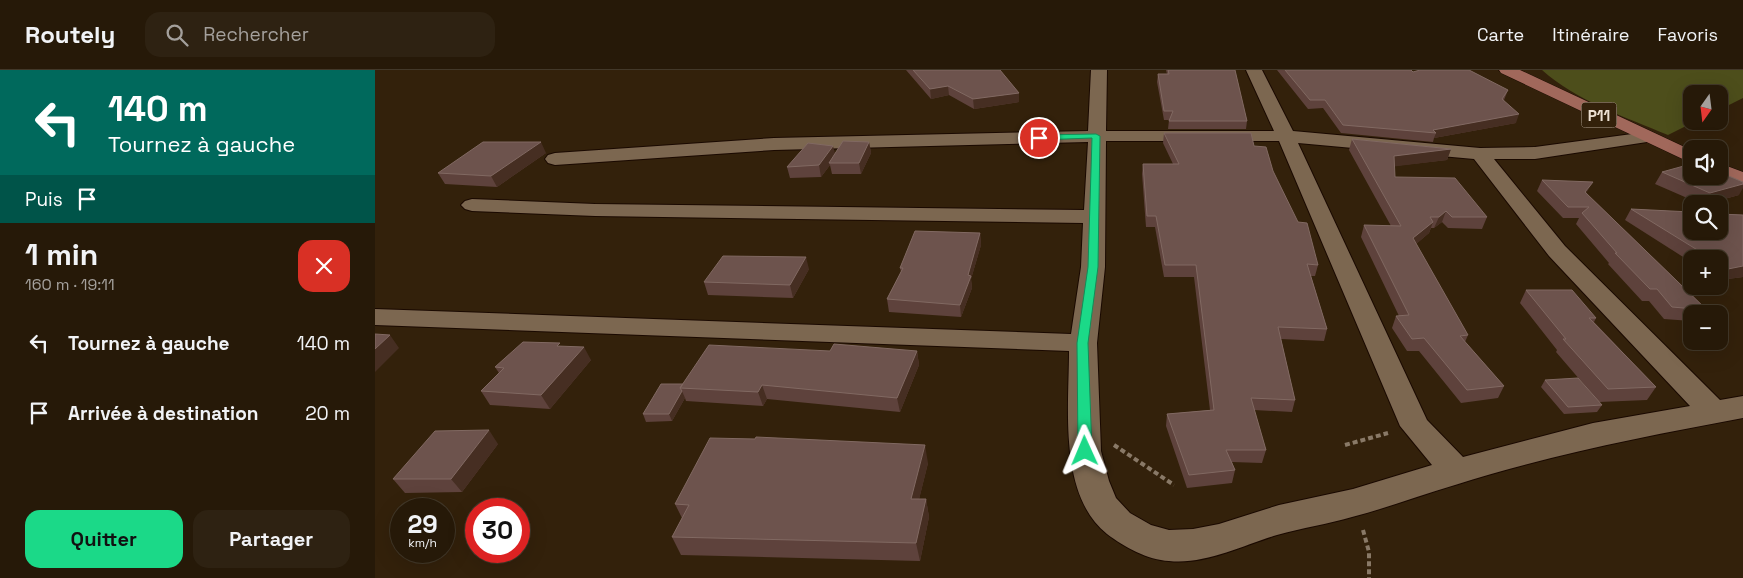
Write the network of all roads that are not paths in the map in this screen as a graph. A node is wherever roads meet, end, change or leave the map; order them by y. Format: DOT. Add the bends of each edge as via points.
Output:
graph roads {
  1 [pos="1099,70"];
  2 [pos="1254,70"];
  3 [pos="1507,70"];
  4 [pos="1096,136"];
  5 [pos="1286,136"];
  6 [pos="1647,137"];
  7 [pos="1683,153"];
  8 [pos="1480,154"];
  9 [pos="555,160"];
  10 [pos="1728,173"];
  11 [pos="1743,180"];
  12 [pos="472,205"];
  13 [pos="1094,217"];
  14 [pos="375,317"];
  15 [pos="1083,343"];
  16 [pos="1729,410"];
  17 [pos="1457,471"];
  1 -- 4 [label="street"];
  2 -- 5 [label="street"];
  3 -- 6 [label="main road, P11"];
  4 -- 5 [label="street"];
  4 -- 9 [label="street" via="774,144"];
  4 -- 13 [label="street"];
  5 -- 8 [label="street"];
  5 -- 17 [label="street" via="1415,426"];
  6 -- 7 [label="main road, P11"];
  6 -- 8 [label="street" via="1567,150"];
  8 -- 16 [label="street" via="1557,251"];
  10 -- 11 [label="main road"];
  12 -- 13 [label="street" via="634,211"];
  13 -- 15 [label="street" via="1093,267"];
  14 -- 15 [label="street"];
  15 -- 17 [label="street" via="1085,451 1092,481 1103,507 1118,523 1141,538 1169,546 1219,539"];
  16 -- 17 [label="street" via="1593,435"];
}
